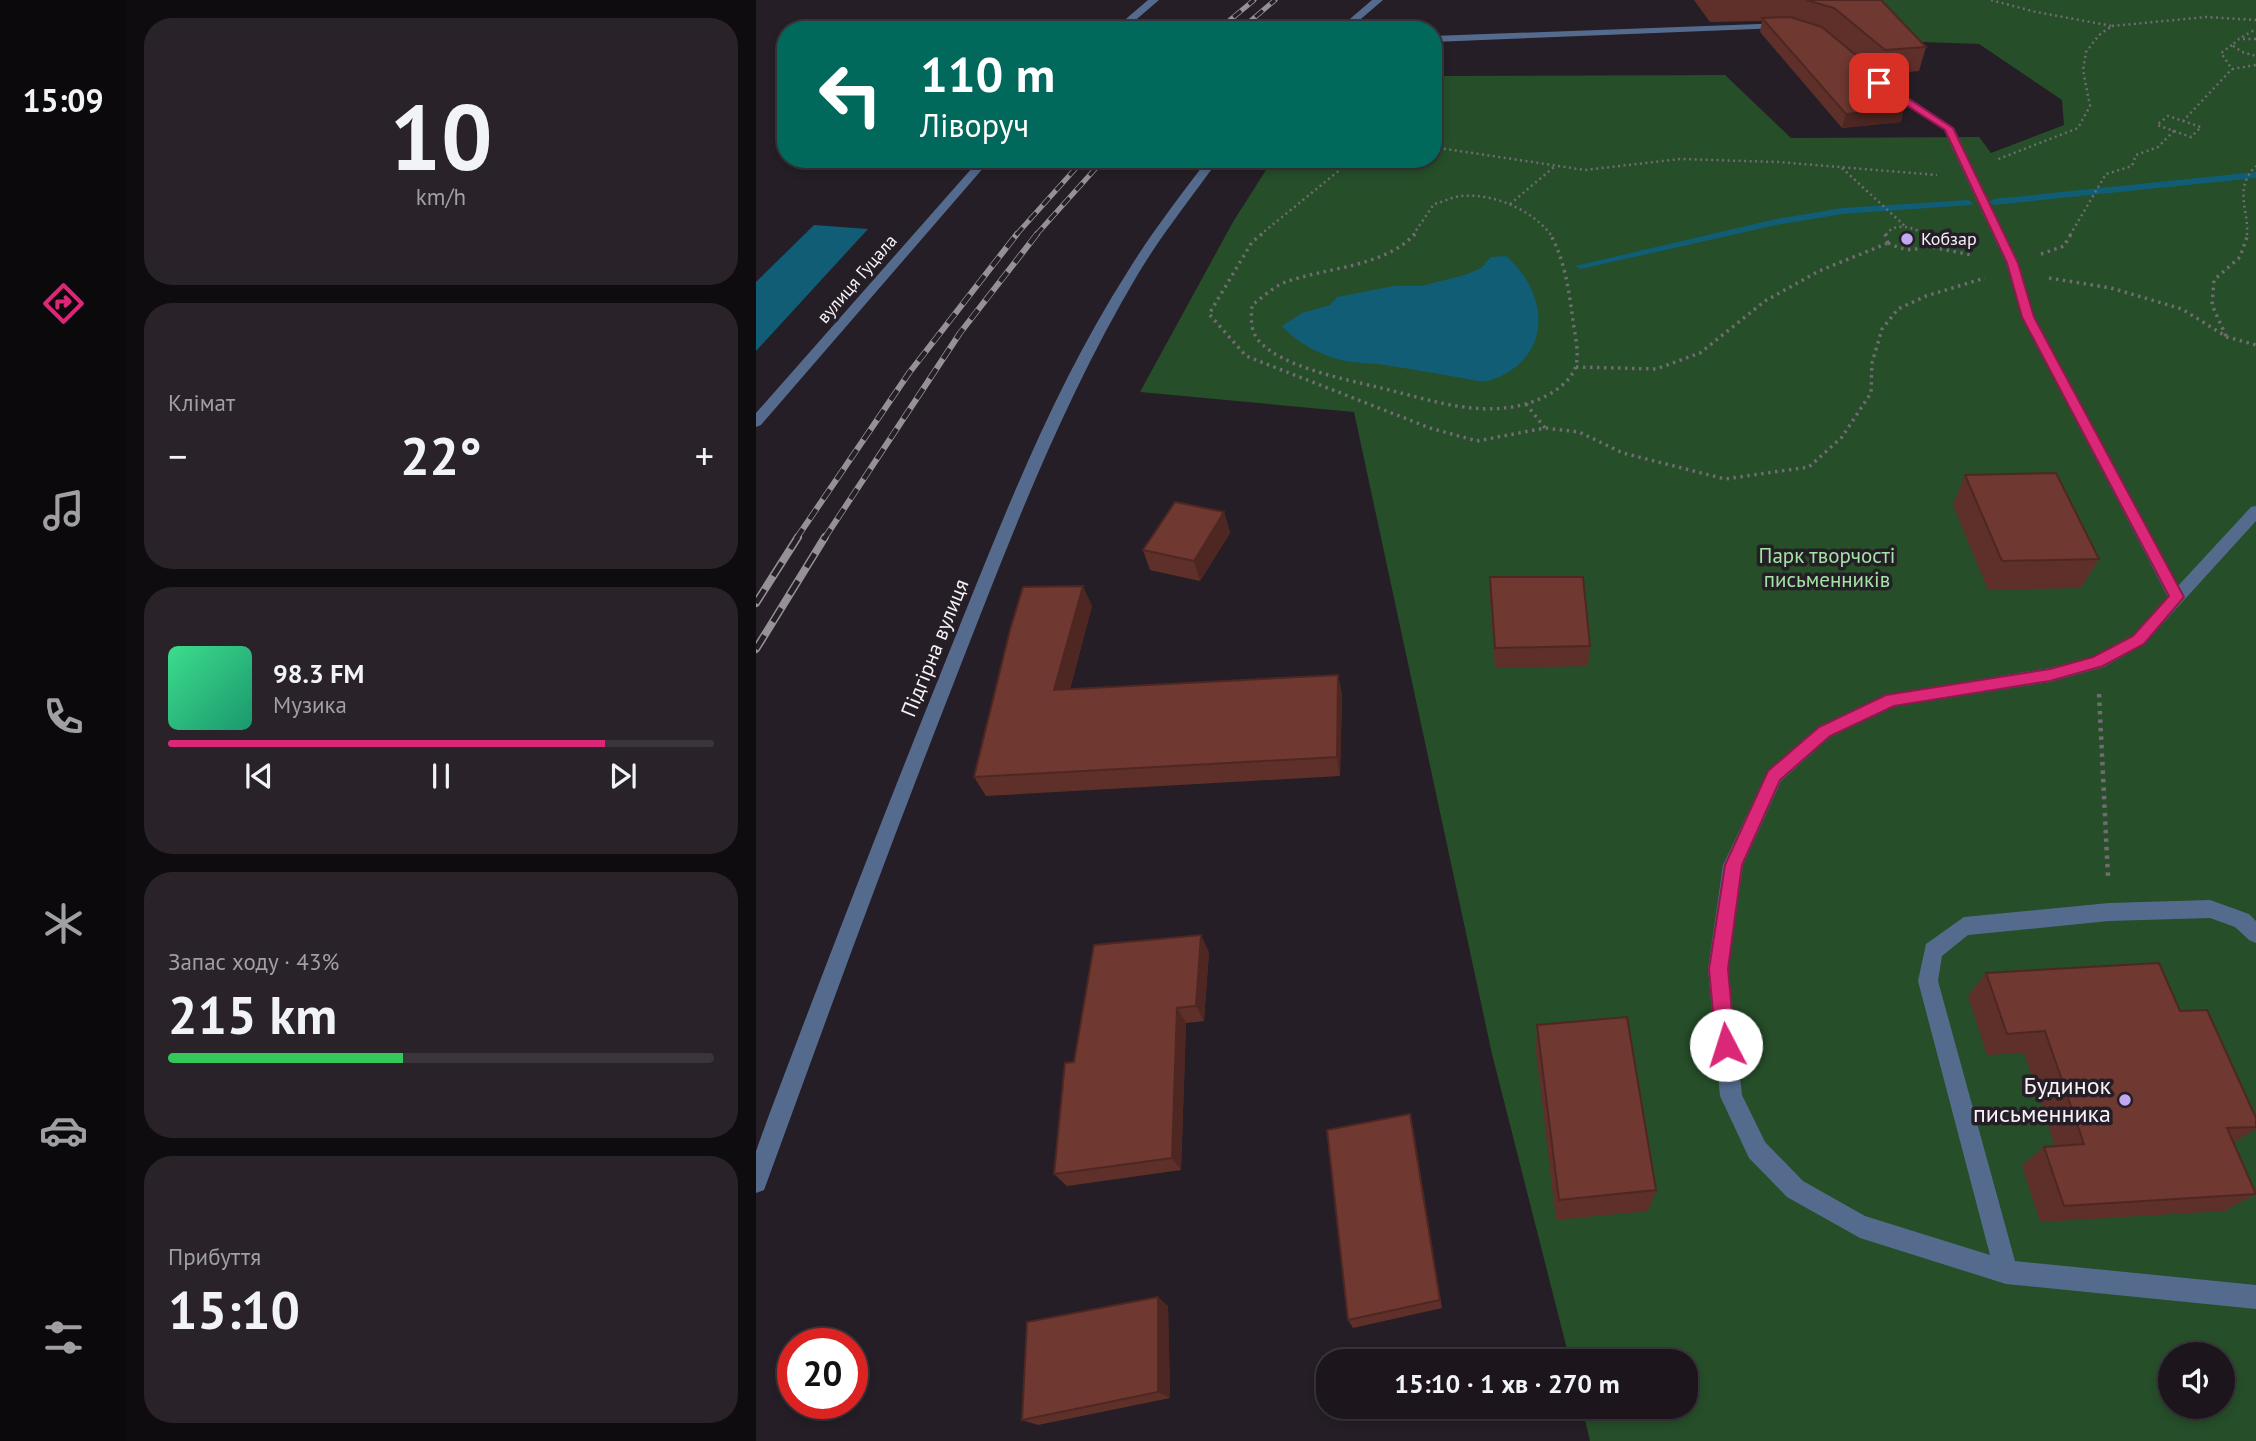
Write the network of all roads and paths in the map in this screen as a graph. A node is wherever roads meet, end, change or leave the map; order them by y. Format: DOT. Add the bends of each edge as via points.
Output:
graph roads {
  1 [pos="1154,0"];
  2 [pos="1378,0"];
  3 [pos="1991,0"];
  4 [pos="2256,20"];
  5 [pos="1129,21"];
  6 [pos="1353,21"];
  7 [pos="2112,26"];
  8 [pos="1800,29"];
  9 [pos="2256,29"];
  10 [pos="1442,38"];
  11 [pos="2239,39"];
  12 [pos="2256,39"];
  13 [pos="2232,45"];
  14 [pos="2256,56"];
  15 [pos="2256,65"];
  16 [pos="1860,68"];
  17 [pos="2232,69"];
  18 [pos="2183,121"];
  19 [pos="2174,131"];
  20 [pos="1442,148"];
  21 [pos="1555,166"];
  22 [pos="2256,166"];
  23 [pos="1842,167"];
  24 [pos="978,168"];
  25 [pos="1207,168"];
  26 [pos="1343,168"];
  27 [pos="1969,171"];
  28 [pos="2092,198"];
  29 [pos="1509,204"];
  30 [pos="2254,222"];
  31 [pos="1905,227"];
  32 [pos="1888,243"];
  33 [pos="2248,248"];
  34 [pos="2015,274"];
  35 [pos="2227,337"];
  36 [pos="2256,345"];
  37 [pos="1576,366"];
  38 [pos="1527,404"];
  39 [pos="756,422"];
  40 [pos="1545,428"];
  41 [pos="2256,511"];
  42 [pos="2176,597"];
  43 [pos="2098,662"];
  44 [pos="2109,912"];
  45 [pos="2256,934"];
  46 [pos="756,1182"];
  47 [pos="2006,1272"];
  48 [pos="2256,1297"];
  1 -- 5 [label="street"];
  2 -- 6 [label="street"];
  3 -- 7 [label="path"];
  4 -- 7 [label="path" via="2206,17"];
  7 -- 27 [label="path" via="2092,39 2080,64 2090,106 2078,128"];
  8 -- 10 [label="street" via="1789,25"];
  9 -- 11 [label="path"];
  11 -- 12 [label="path"];
  11 -- 13 [label="path"];
  13 -- 14 [label="path"];
  13 -- 17 [label="path" via="2221,53"];
  15 -- 17 [label="path"];
  16 -- 27 [label="street" via="1949,128"];
  17 -- 18 [label="path"];
  18 -- 19 [label="path" via="2168,117 2157,125"];
  18 -- 19 [label="path" via="2201,127 2191,137"];
  19 -- 28 [label="path" via="2158,147 2136,155 2132,166 2106,174"];
  20 -- 21 [label="path"];
  21 -- 23 [label="path" via="1585,170 1680,159"];
  21 -- 29 [label="path"];
  22 -- 30 [label="path" via="2249,172 2242,206"];
  23 -- 27 [label="path" via="1940,176"];
  23 -- 31 [label="path"];
  24 -- 39 [label="street, вулиця Гуцала"];
  25 -- 46 [label="street, Підгірна вулиця" via="1133,274 1081,361 1030,471"];
  26 -- 40 [label="path" via="1252,242 1209,314 1245,356 1430,428 1477,441"];
  27 -- 34 [label="street"];
  29 -- 37 [label="path" via="1546,226 1563,260"];
  29 -- 38 [label="path" via="1462,196 1434,204 1409,240 1378,257 1281,284 1252,305 1250,319 1259,341 1289,360 1357,382 1478,410"];
  31 -- 32 [label="path" via="1885,233"];
  31 -- 32 [label="path" via="1927,236 1926,246 1909,250"];
  32 -- 37 [label="path" via="1819,271 1765,301 1700,353 1656,369"];
  33 -- 35 [label="path" via="2237,264 2214,280 2212,305"];
  34 -- 35 [label="path" via="2111,288 2182,309"];
  34 -- 40 [label="path" via="1974,280 1898,309 1882,329 1872,363 1871,393 1842,437 1810,467 1725,479 1623,453 1579,432"];
  34 -- 42 [label="street" via="2028,317"];
  35 -- 36 [label="path"];
  37 -- 38 [label="path" via="1563,387"];
  38 -- 40 [label="path"];
  41 -- 42 [label="street"];
  42 -- 43 [label="street" via="2138,640"];
  43 -- 44 [label="path"];
  43 -- 47 [label="street" via="2050,675 1891,700 1824,732 1774,776 1731,878 1718,969 1731,1096 1757,1150 1795,1188 1860,1226"];
  44 -- 45 [label="street" via="2210,909 2242,920"];
  44 -- 47 [label="street" via="1964,926 1933,951 1928,981"];
  47 -- 48 [label="street"];
}
